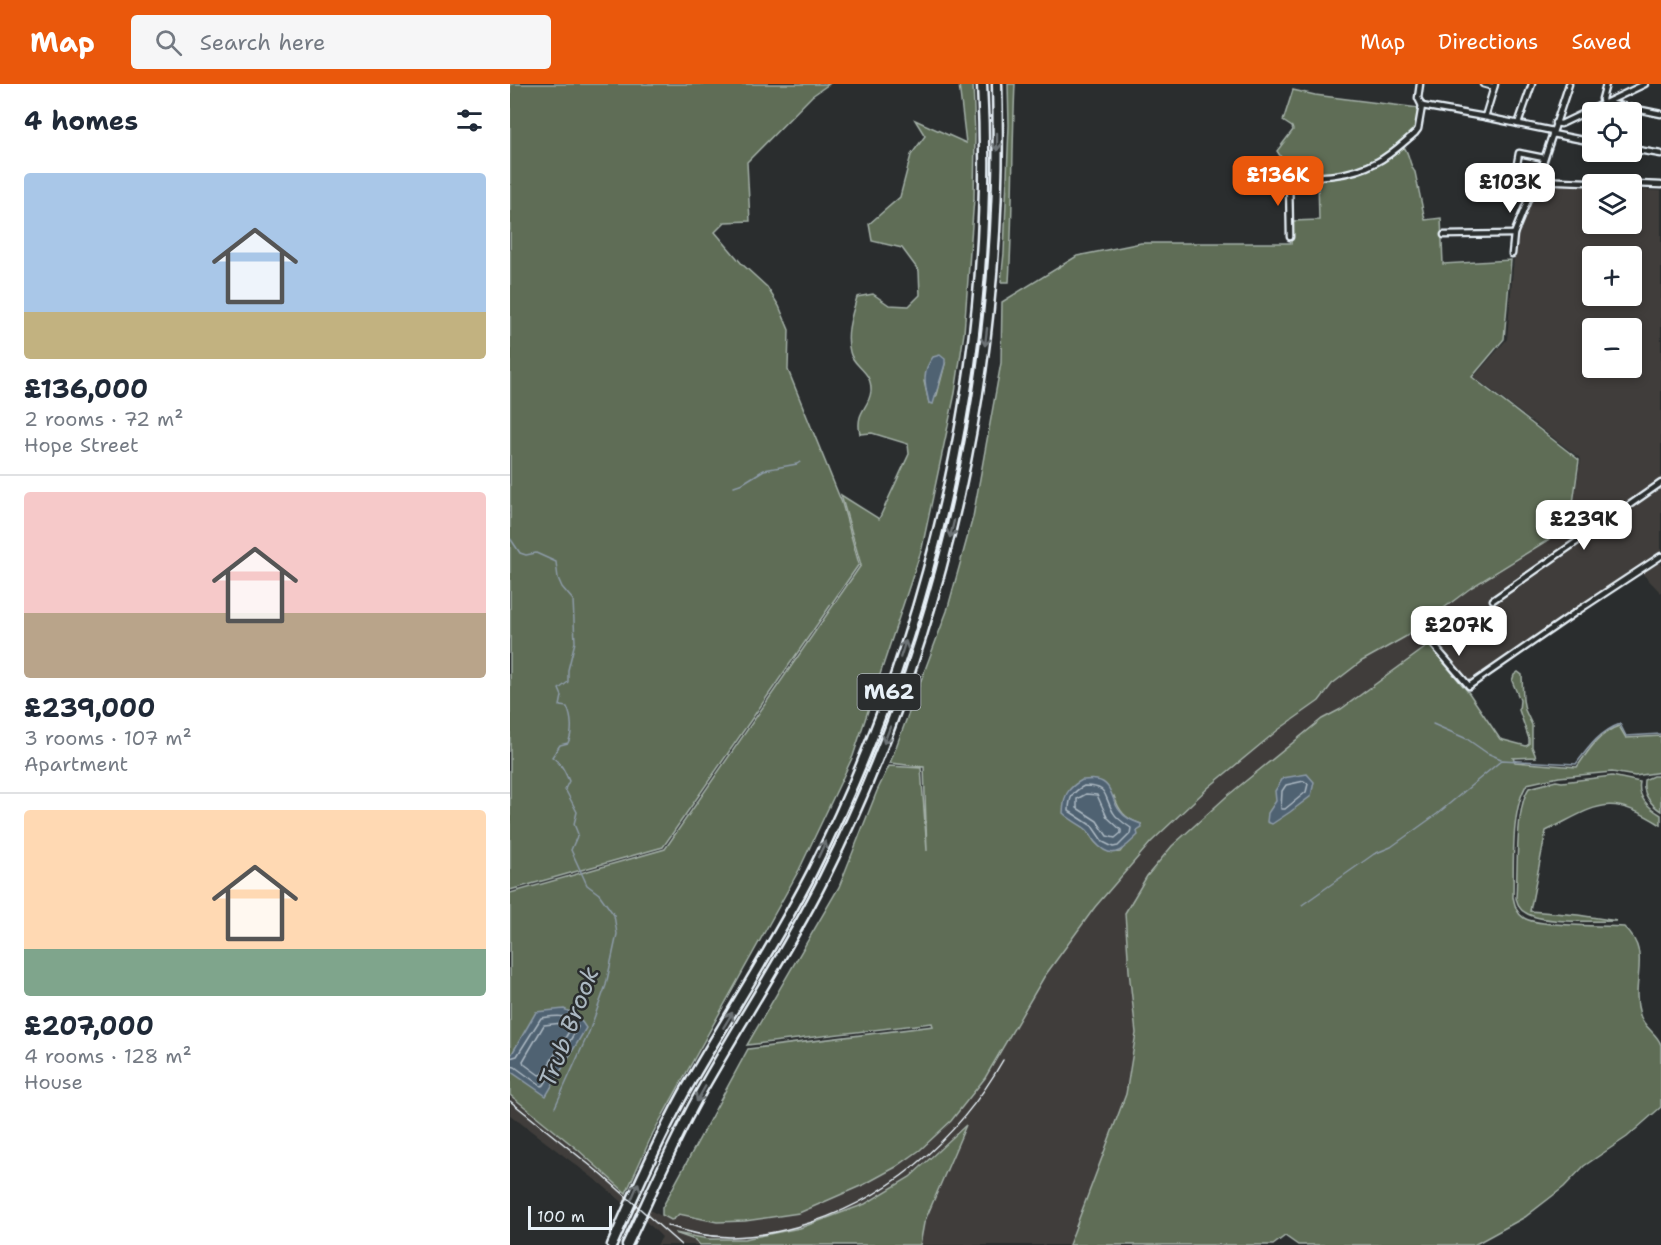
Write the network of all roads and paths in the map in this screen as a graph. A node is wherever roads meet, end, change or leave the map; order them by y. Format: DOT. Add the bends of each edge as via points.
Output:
graph roads {
  1 [pos="982,84"];
  2 [pos="997,84"];
  3 [pos="1420,84"];
  4 [pos="1483,84"];
  5 [pos="1532,84"];
  6 [pos="1569,84"];
  7 [pos="1606,84"];
  8 [pos="1645,84"];
  9 [pos="1495,86"];
  10 [pos="1610,101"];
  11 [pos="1603,102"];
  12 [pos="1422,106"];
  13 [pos="1642,112"];
  14 [pos="1582,114"];
  15 [pos="1661,114"];
  16 [pos="1485,117"];
  17 [pos="1555,123"];
  18 [pos="1518,124"];
  19 [pos="1552,133"];
  20 [pos="1582,140"];
  21 [pos="1642,151"];
  22 [pos="1661,154"];
  23 [pos="1545,158"];
  24 [pos="1541,169"];
  25 [pos="1491,179"];
  26 [pos="1661,186"];
  27 [pos="1514,234"];
  28 [pos="1444,235"];
  29 [pos="1290,237"];
  30 [pos="1512,254"];
  31 [pos="1661,483"];
  32 [pos="1661,556"];
  33 [pos="1494,600"];
  34 [pos="1431,642"];
  35 [pos="612,1245"];
  36 [pos="627,1245"];
  35 -- 1 [label="highway, M62, one-way" via="684,1095 812,872 869,745 909,631 941,516 965,395 981,248"];
  2 -- 36 [label="highway, M62, one-way" via="994,251 978,397 955,517 923,634 882,749 824,878 697,1100"];
  3 -- 12 [label="street" via="1418,98"];
  4 -- 9 [label="street"];
  5 -- 18 [label="street"];
  6 -- 17 [label="street"];
  7 -- 11 [label="street"];
  8 -- 10 [label="street"];
  9 -- 16 [label="street"];
  12 -- 16 [label="street"];
  12 -- 29 [label="street" via="1418,129 1378,162 1335,176 1289,177"];
  13 -- 15 [label="street"];
  14 -- 17 [label="street"];
  16 -- 18 [label="street"];
  17 -- 19 [label="street"];
  18 -- 19 [label="street"];
  19 -- 20 [label="street"];
  19 -- 23 [label="street"];
  21 -- 22 [label="street"];
  23 -- 24 [label="street"];
  23 -- 25 [label="street" via="1519,153 1514,180"];
  26 -- 27 [label="street" via="1536,180"];
  27 -- 28 [label="street"];
  27 -- 30 [label="street"];
  31 -- 33 [label="street"];
  32 -- 34 [label="street" via="1469,686"];
}
